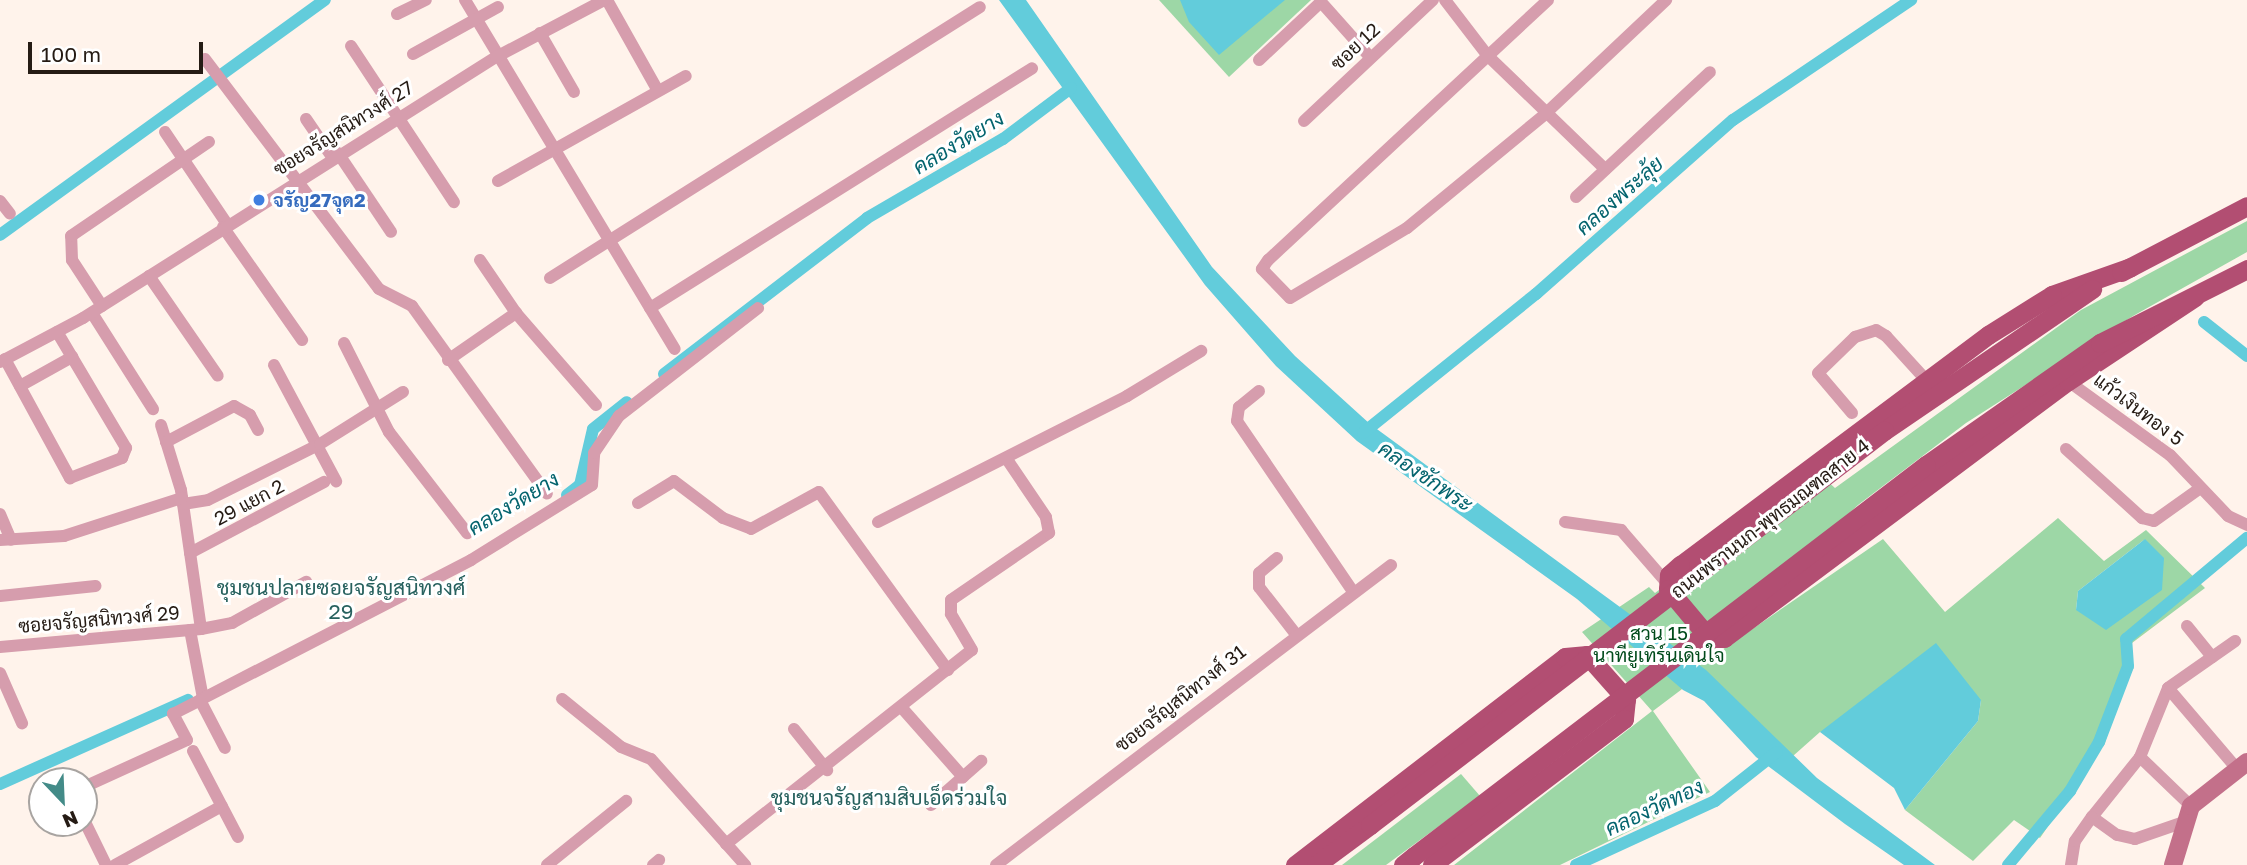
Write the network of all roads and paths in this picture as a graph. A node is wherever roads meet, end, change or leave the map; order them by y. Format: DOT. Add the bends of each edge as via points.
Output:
graph roads {
  1 [pos="426,0"];
  2 [pos="465,0"];
  3 [pos="606,0"];
  4 [pos="1433,0"];
  5 [pos="1445,0"];
  6 [pos="1548,0"];
  7 [pos="1666,0"];
  8 [pos="498,7"];
  9 [pos="980,7"];
  10 [pos="397,14"];
  11 [pos="476,20"];
  12 [pos="540,33"];
  13 [pos="351,46"];
  14 [pos="413,54"];
  15 [pos="1489,56"];
  16 [pos="496,57"];
  17 [pos="1370,57"];
  18 [pos="205,59"];
  19 [pos="1259,60"];
  20 [pos="1032,68"];
  21 [pos="1710,72"];
  22 [pos="686,76"];
  23 [pos="658,91"];
  24 [pos="574,92"];
  25 [pos="1544,115"];
  26 [pos="397,117"];
  27 [pos="306,119"];
  28 [pos="1304,121"];
  29 [pos="165,132"];
  30 [pos="209,142"];
  31 [pos="555,150"];
  32 [pos="335,155"];
  33 [pos="184,160"];
  34 [pos="1605,169"];
  35 [pos="296,179"];
  36 [pos="498,181"];
  37 [pos="1576,197"];
  38 [pos="0,201"];
  39 [pos="454,202"];
  40 [pos="2247,206"];
  41 [pos="10,214"];
  42 [pos="225,225"];
  43 [pos="391,232"];
  44 [pos="610,242"];
  45 [pos="481,260"];
  46 [pos="2131,267"];
  47 [pos="2247,269"];
  48 [pos="149,275"];
  49 [pos="550,278"];
  50 [pos="2195,297"];
  51 [pos="650,308"];
  52 [pos="758,308"];
  53 [pos="97,310"];
  54 [pos="516,313"];
  55 [pos="57,332"];
  56 [pos="302,340"];
  57 [pos="344,342"];
  58 [pos="675,349"];
  59 [pos="1201,351"];
  60 [pos="72,357"];
  61 [pos="448,360"];
  62 [pos="2,361"];
  63 [pos="274,365"];
  64 [pos="218,376"];
  65 [pos="1926,380"];
  66 [pos="2068,381"];
  67 [pos="20,386"];
  68 [pos="1259,391"];
  69 [pos="403,392"];
  70 [pos="596,405"];
  71 [pos="153,409"];
  72 [pos="376,409"];
  73 [pos="1852,413"];
  74 [pos="161,425"];
  75 [pos="258,430"];
  76 [pos="166,442"];
  77 [pos="317,445"];
  78 [pos="2066,449"];
  79 [pos="1006,458"];
  80 [pos="2199,489"];
  81 [pos="547,494"];
  82 [pos="182,501"];
  83 [pos="638,503"];
  84 [pos="0,513"];
  85 [pos="878,522"];
  86 [pos="1565,522"];
  87 [pos="2246,524"];
  88 [pos="467,533"];
  89 [pos="6,540"];
  90 [pos="190,553"];
  91 [pos="1277,558"];
  92 [pos="1391,565"];
  93 [pos="306,582"];
  94 [pos="1666,582"];
  95 [pos="95,586"];
  96 [pos="1353,592"];
  97 [pos="0,596"];
  98 [pos="2187,626"];
  99 [pos="196,630"];
  100 [pos="1295,633"];
  101 [pos="2235,641"];
  102 [pos="0,647"];
  103 [pos="2212,657"];
  104 [pos="948,670"];
  105 [pos="0,673"];
  106 [pos="2168,688"];
  107 [pos="202,699"];
  108 [pos="562,699"];
  109 [pos="902,708"];
  110 [pos="22,723"];
  111 [pos="794,729"];
  112 [pos="190,745"];
  113 [pos="225,748"];
  114 [pos="2140,757"];
  115 [pos="981,761"];
  116 [pos="2243,766"];
  117 [pos="827,770"];
  118 [pos="963,777"];
  119 [pos="98,781"];
  120 [pos="626,801"];
  121 [pos="931,805"];
  122 [pos="222,806"];
  123 [pos="2188,814"];
  124 [pos="2092,817"];
  125 [pos="92,837"];
  126 [pos="238,837"];
  127 [pos="726,844"];
  128 [pos="1408,861"];
  129 [pos="106,865"];
  130 [pos="115,865"];
  131 [pos="547,865"];
  132 [pos="745,865"];
  133 [pos="996,865"];
  134 [pos="1295,865"];
  135 [pos="1316,865"];
  136 [pos="1433,865"];
  137 [pos="2071,865"];
  138 [pos="2172,865"];
  1 -- 10 [label="street"];
  2 -- 11 [label="street"];
  3 -- 12 [label="street, ซอยจรัญสนิทวงศ์ 27"];
  3 -- 23 [label="street"];
  4 -- 17 [label="street, ซอย 12"];
  5 -- 15 [label="street"];
  6 -- 15 [label="street"];
  7 -- 25 [label="street"];
  8 -- 11 [label="street"];
  9 -- 44 [label="street"];
  11 -- 14 [label="street"];
  11 -- 16 [label="street"];
  12 -- 16 [label="street, ซอยจรัญสนิทวงศ์ 27"];
  12 -- 24 [label="street"];
  13 -- 26 [label="street"];
  15 -- 25 [label="street"];
  15 -- 25 [label="street" via="1262,269 1290,298 1372,253"];
  16 -- 26 [label="street, ซอยจรัญสนิทวงศ์ 27"];
  16 -- 31 [label="street"];
  17 -- 19 [label="street" via="1321,2"];
  17 -- 28 [label="street, ซอย 12"];
  18 -- 35 [label="street"];
  20 -- 51 [label="street"];
  21 -- 34 [label="street"];
  22 -- 23 [label="street"];
  23 -- 31 [label="street"];
  25 -- 34 [label="street"];
  26 -- 32 [label="street, ซอยจรัญสนิทวงศ์ 27"];
  26 -- 39 [label="street"];
  27 -- 32 [label="street"];
  29 -- 33 [label="street"];
  30 -- 33 [label="street"];
  31 -- 36 [label="street"];
  31 -- 44 [label="street"];
  32 -- 35 [label="street, ซอยจรัญสนิทวงศ์ 27"];
  32 -- 43 [label="street"];
  33 -- 42 [label="street"];
  33 -- 53 [label="street" via="71,236 72,260"];
  34 -- 37 [label="street"];
  35 -- 42 [label="street, ซอยจรัญสนิทวงศ์ 27"];
  35 -- 61 [label="street" via="379,289 412,306"];
  38 -- 41 [label="street"];
  40 -- 46 [label="main road, ถนนพรานนก-พุทธมณฑลสาย 4"];
  42 -- 48 [label="street, ซอยจรัญสนิทวงศ์ 27"];
  42 -- 56 [label="street"];
  44 -- 49 [label="street"];
  44 -- 51 [label="street"];
  45 -- 54 [label="street"];
  46 -- 65 [label="main road" via="2052,295"];
  46 -- 135 [label="main road, ถนนพรานนก-พุทธมณฑลสาย 4, bridge" via="2018,334 1884,431"];
  47 -- 50 [label="main road"];
  48 -- 53 [label="street, ซอยจรัญสนิทวงศ์ 27"];
  48 -- 64 [label="street"];
  50 -- 66 [label="main road" via="2159,326"];
  50 -- 128 [label="main road, bridge" via="2149,315 2048,375"];
  51 -- 58 [label="street"];
  52 -- 107 [label="street" via="619,416 594,453 592,485 471,560"];
  53 -- 55 [label="street, ซอยจรัญสนิทวงศ์ 27"];
  53 -- 71 [label="street"];
  54 -- 61 [label="street"];
  54 -- 70 [label="street"];
  55 -- 60 [label="street"];
  55 -- 62 [label="street, ซอยจรัญสนิทวงศ์ 27"];
  57 -- 72 [label="street"];
  59 -- 79 [label="street"];
  60 -- 67 [label="street"];
  60 -- 67 [label="street" via="126,448 122,458 73,480"];
  61 -- 81 [label="street"];
  62 -- 67 [label="street"];
  63 -- 77 [label="street"];
  65 -- 73 [label="street" via="1886,335 1876,330 1855,337 1818,373"];
  65 -- 94 [label="main road"];
  66 -- 80 [label="street, แก้วเงินทอง 5" via="2170,455"];
  66 -- 94 [label="main road" via="1724,638 1709,638"];
  68 -- 96 [label="street" via="1239,407 1237,421"];
  69 -- 72 [label="street"];
  72 -- 77 [label="street"];
  72 -- 88 [label="street"];
  74 -- 76 [label="street"];
  75 -- 76 [label="street" via="250,415 234,406"];
  76 -- 82 [label="street"];
  77 -- 82 [label="street" via="208,500"];
  77 -- 90 [label="street, 29 แยก 2" via="330,481"];
  78 -- 80 [label="street" via="2143,518 2154,521"];
  79 -- 85 [label="street"];
  79 -- 104 [label="street" via="1046,517 1049,533 955,593 951,614 972,650"];
  80 -- 87 [label="street, แก้วเงินทอง 5"];
  82 -- 89 [label="street" via="64,536"];
  82 -- 90 [label="street"];
  83 -- 104 [label="street" via="674,481 723,518 751,529 819,492"];
  84 -- 89 [label="street"];
  86 -- 94 [label="street" via="1621,530"];
  90 -- 99 [label="street"];
  91 -- 100 [label="street" via="1259,573 1259,587"];
  92 -- 96 [label="street, ซอยจรัญสนิทวงศ์ 31"];
  93 -- 99 [label="street, ซอยจรัญสนิทวงศ์ 29" via="232,623"];
  95 -- 97 [label="street"];
  96 -- 100 [label="street, ซอยจรัญสนิทวงศ์ 31"];
  98 -- 103 [label="street"];
  99 -- 102 [label="street, ซอยจรัญสนิทวงศ์ 29"];
  99 -- 107 [label="street"];
  100 -- 133 [label="street, ซอยจรัญสนิทวงศ์ 31"];
  101 -- 103 [label="street"];
  103 -- 106 [label="street"];
  104 -- 109 [label="street"];
  105 -- 110 [label="street"];
  106 -- 114 [label="street"];
  106 -- 116 [label="street"];
  107 -- 112 [label="street" via="173,714"];
  107 -- 113 [label="street"];
  108 -- 127 [label="street" via="621,747 651,759"];
  109 -- 117 [label="street"];
  109 -- 118 [label="street"];
  111 -- 117 [label="street"];
  112 -- 119 [label="street"];
  112 -- 122 [label="street"];
  114 -- 123 [label="street"];
  114 -- 124 [label="street"];
  115 -- 118 [label="street"];
  116 -- 123 [label="street"];
  117 -- 127 [label="street"];
  118 -- 121 [label="street"];
  120 -- 131 [label="street"];
  122 -- 126 [label="street"];
  122 -- 130 [label="street"];
  123 -- 124 [label="street" via="2134,839"];
  123 -- 138 [label="street"];
  124 -- 137 [label="street" via="2075,841"];
  125 -- 129 [label="street"];
  127 -- 132 [label="street"];
  134 -- 136 [label="main road" via="1565,657 1587,655 1622,692 1627,716"];
}
